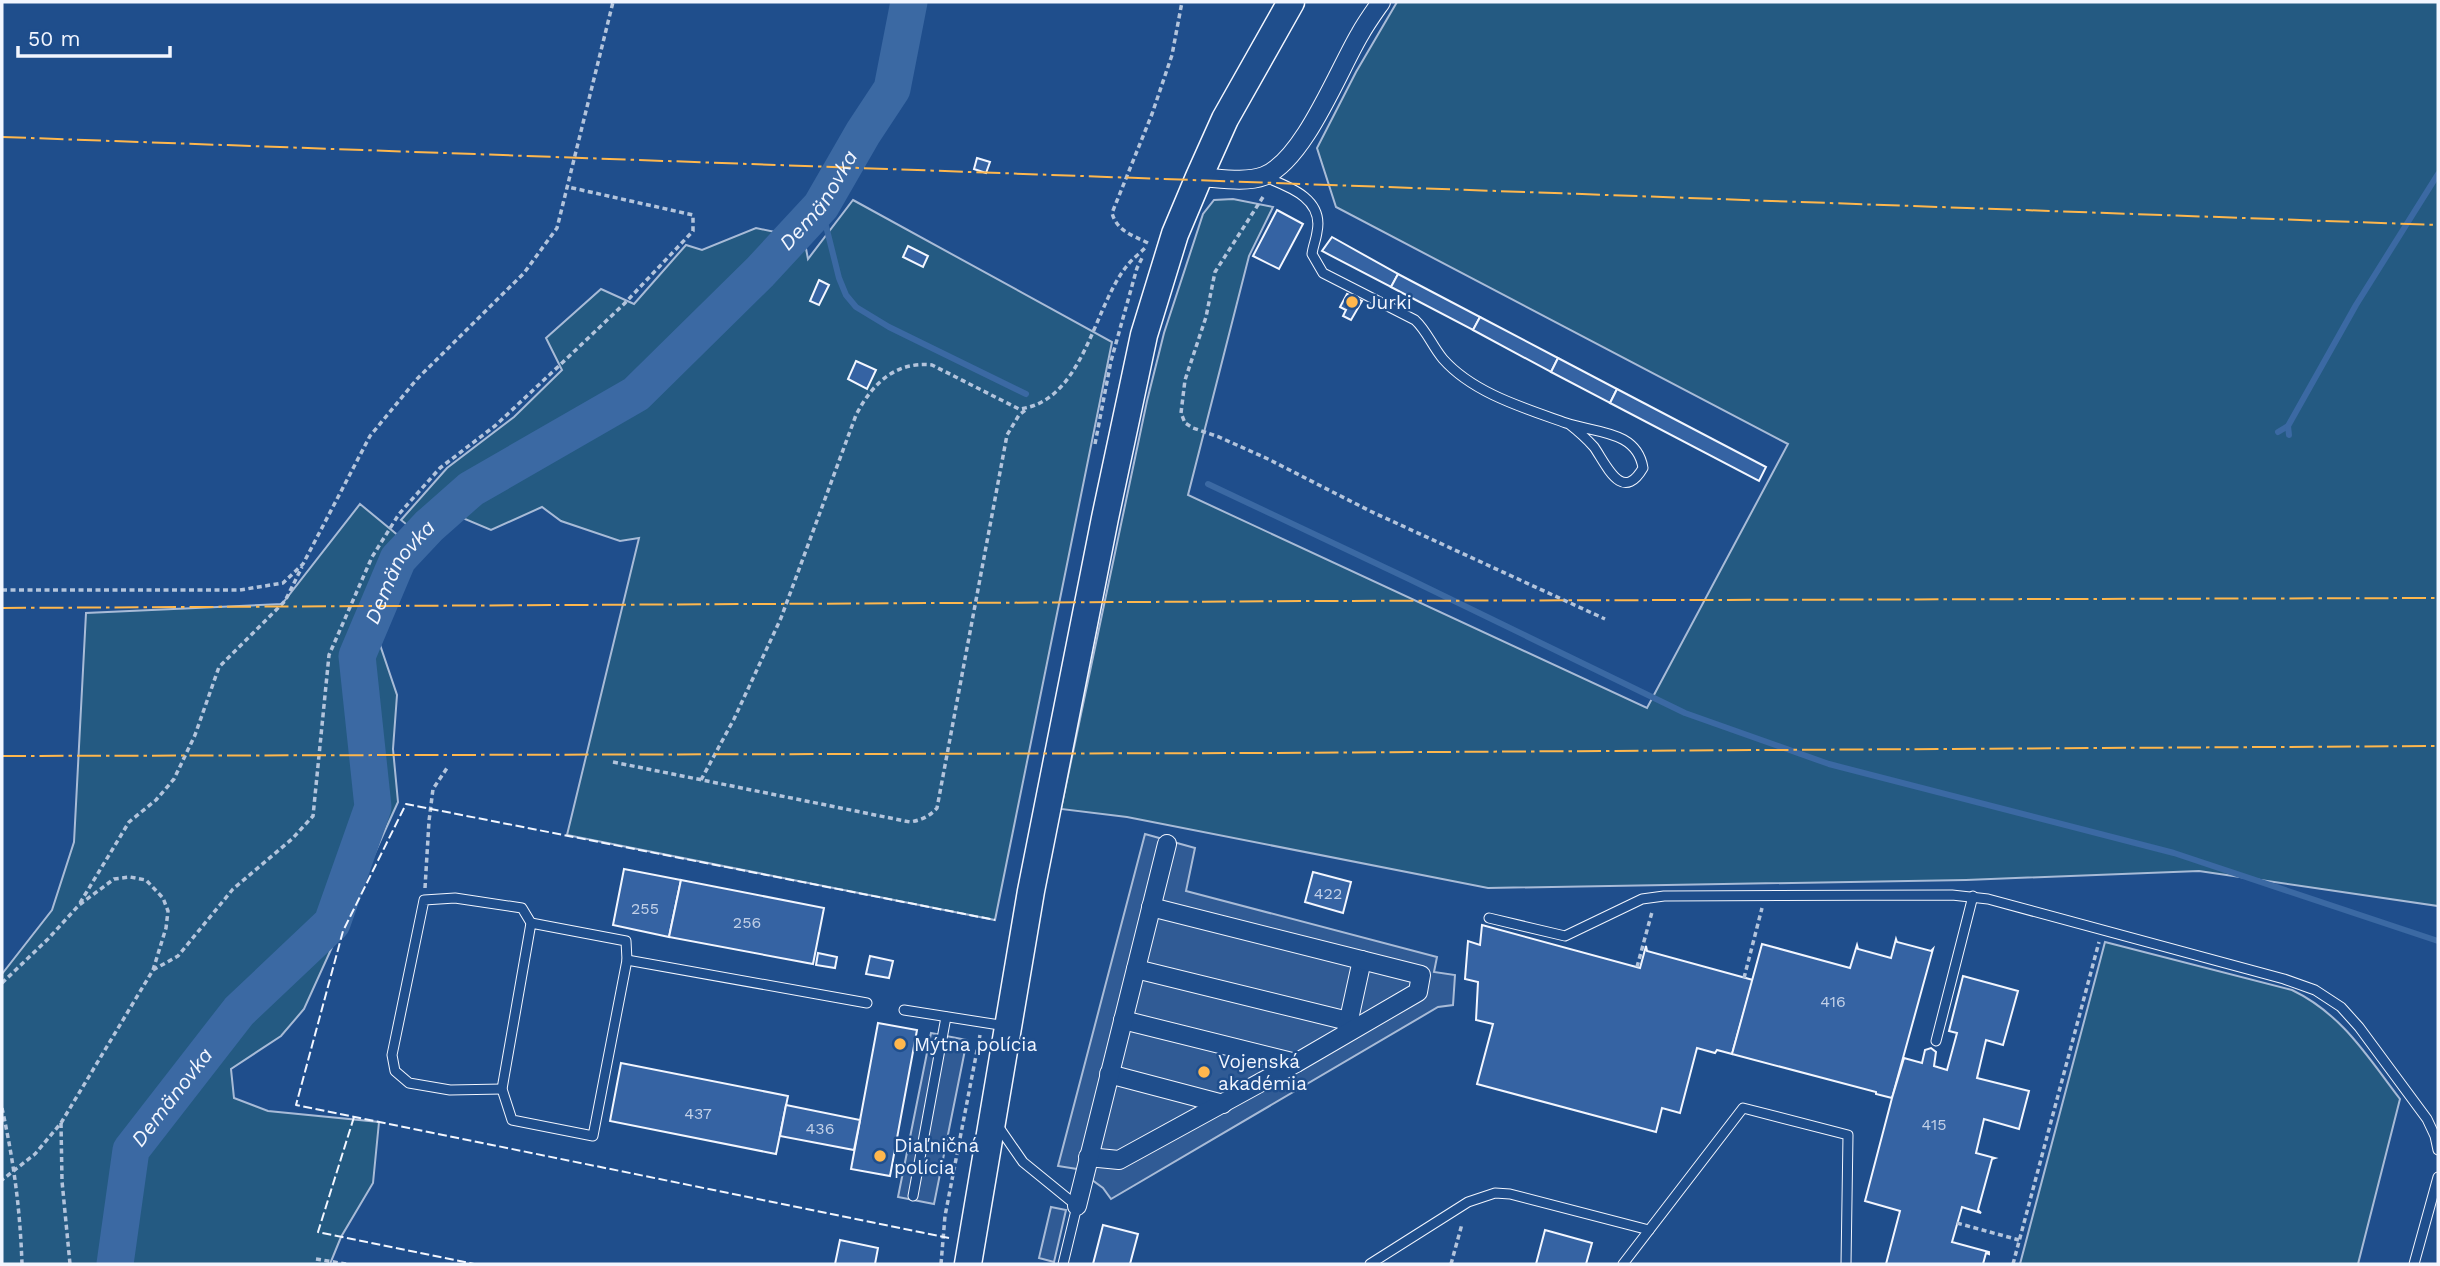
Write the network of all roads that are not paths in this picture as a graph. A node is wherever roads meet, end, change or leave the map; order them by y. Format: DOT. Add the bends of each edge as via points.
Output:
graph roads {
  1 [pos="1291,2"];
  2 [pos="1381,2"];
  3 [pos="1199,177"];
  4 [pos="1269,178"];
  5 [pos="1569,424"];
  6 [pos="1167,844"];
  7 [pos="1973,896"];
  8 [pos="1151,907"];
  9 [pos="1489,918"];
  10 [pos="531,923"];
  11 [pos="627,960"];
  12 [pos="1362,961"];
  13 [pos="1136,969"];
  14 [pos="867,1003"];
  15 [pos="904,1010"];
  16 [pos="946,1017"];
  17 [pos="1123,1020"];
  18 [pos="1007,1026"];
  19 [pos="1347,1027"];
  20 [pos="1936,1041"];
  21 [pos="1296,1063"];
  22 [pos="1109,1074"];
  23 [pos="502,1089"];
  24 [pos="1223,1104"];
  25 [pos="993,1119"];
  26 [pos="2438,1150"];
  27 [pos="1088,1157"];
  28 [pos="2438,1177"];
  29 [pos="913,1196"];
  30 [pos="1077,1206"];
  31 [pos="1649,1230"];
  32 [pos="968,1264"];
  33 [pos="1063,1264"];
  34 [pos="1370,1264"];
  35 [pos="1623,1264"];
  36 [pos="1846,1264"];
  37 [pos="2414,1264"];
  1 -- 3 [label="main road" via="1231,108"];
  2 -- 4 [label="street" via="1306,133"];
  3 -- 4 [label="street"];
  3 -- 18 [label="main road" via="1157,290 1128,408"];
  4 -- 5 [label="lane" via="1305,196 1314,206 1318,220 1312,254 1323,273 1415,320 1443,359 1489,393"];
  5 -- 5 [label="lane" via="1625,439 1642,459 1638,476 1630,482 1613,477 1585,436"];
  6 -- 8 [label="street"];
  7 -- 9 [label="lane" via="1656,897 1642,899 1565,936"];
  7 -- 20 [label="lane"];
  7 -- 26 [label="lane" via="2315,990 2341,1007 2359,1027 2427,1119"];
  8 -- 12 [label="street"];
  8 -- 13 [label="street"];
  10 -- 11 [label="lane" via="626,941"];
  10 -- 23 [label="lane"];
  10 -- 23 [label="lane" via="522,908 455,898 424,900 392,1055 395,1071 409,1083 450,1090"];
  11 -- 14 [label="lane"];
  11 -- 23 [label="lane" via="593,1136 512,1120"];
  12 -- 19 [label="street"];
  12 -- 19 [label="street" via="1421,975 1418,992"];
  13 -- 17 [label="street"];
  13 -- 19 [label="street"];
  15 -- 16 [label="lane"];
  16 -- 18 [label="lane"];
  16 -- 29 [label="lane"];
  17 -- 21 [label="street"];
  17 -- 22 [label="street"];
  18 -- 25 [label="main road"];
  19 -- 21 [label="street"];
  21 -- 24 [label="street"];
  22 -- 24 [label="street"];
  22 -- 27 [label="street"];
  24 -- 27 [label="street" via="1119,1160"];
  25 -- 30 [label="lane" via="1023,1162"];
  25 -- 32 [label="main road"];
  27 -- 30 [label="street"];
  28 -- 37 [label="lane"];
  30 -- 33 [label="lane"];
  31 -- 34 [label="lane" via="1495,1193 1468,1202"];
  31 -- 35 [label="lane"];
  31 -- 36 [label="lane" via="1743,1108 1848,1135"];
}
